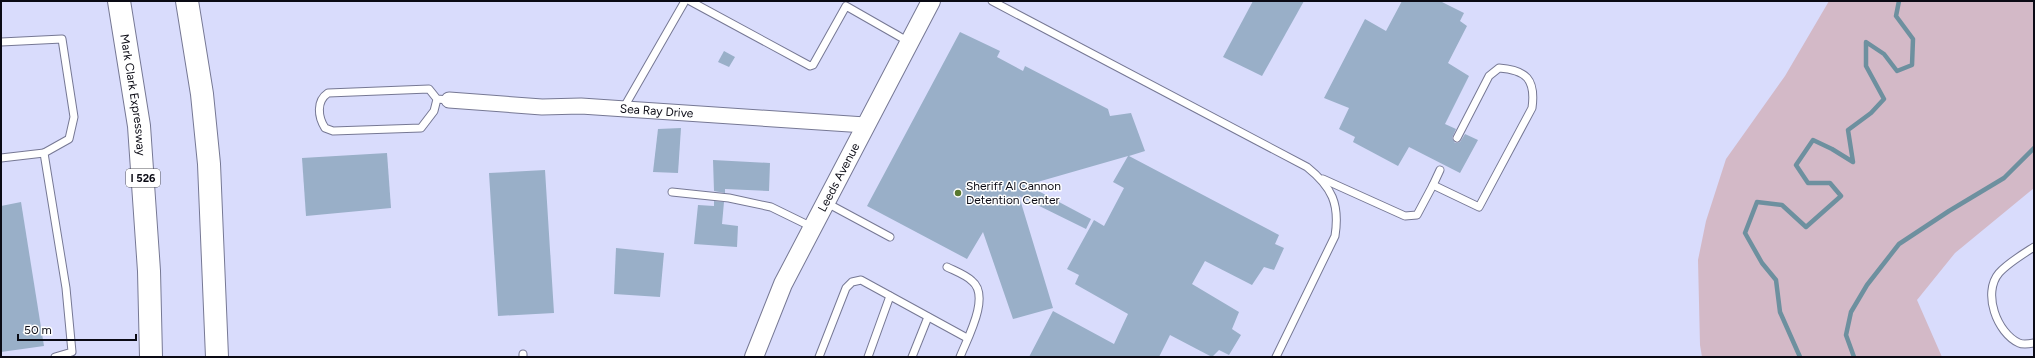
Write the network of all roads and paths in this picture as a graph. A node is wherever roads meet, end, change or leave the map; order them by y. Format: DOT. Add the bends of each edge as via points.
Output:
graph roads {
  1 [pos="119,1"];
  2 [pos="188,1"];
  3 [pos="685,1"];
  4 [pos="690,1"];
  5 [pos="931,1"];
  6 [pos="992,1"];
  7 [pos="847,4"];
  8 [pos="1,42"];
  9 [pos="909,42"];
  10 [pos="443,99"];
  11 [pos="623,110"];
  12 [pos="865,125"];
  13 [pos="1457,138"];
  14 [pos="44,153"];
  15 [pos="1,158"];
  16 [pos="1440,170"];
  17 [pos="1322,179"];
  18 [pos="1433,185"];
  19 [pos="672,192"];
  20 [pos="825,202"];
  21 [pos="812,227"];
  22 [pos="890,237"];
  23 [pos="2034,247"];
  24 [pos="947,267"];
  25 [pos="890,296"];
  26 [pos="928,317"];
  27 [pos="967,338"];
  28 [pos="2034,343"];
  29 [pos="55,357"];
  30 [pos="151,357"];
  31 [pos="217,357"];
  32 [pos="754,357"];
  33 [pos="819,357"];
  34 [pos="868,357"];
  35 [pos="912,357"];
  36 [pos="960,357"];
  37 [pos="1276,357"];
  1 -- 30 [label="highway, Mark Clark Expressway / I 526" via="139,126 149,271"];
  2 -- 31 [label="highway" via="202,94 209,164"];
  3 -- 11 [label="lane"];
  4 -- 7 [label="lane" via="810,66 814,65"];
  5 -- 9 [label="street, Leeds Avenue"];
  6 -- 17 [label="lane" via="1307,167"];
  7 -- 9 [label="lane"];
  8 -- 14 [label="lane" via="62,40 74,117 69,139"];
  9 -- 12 [label="street, Leeds Avenue"];
  10 -- 10 [label="lane" via="421,128 334,131 325,128 321,121 319,102 321,97 328,93 429,89"];
  10 -- 11 [label="street, Sea Ray Drive"];
  11 -- 12 [label="street, Sea Ray Drive"];
  12 -- 20 [label="street, Leeds Avenue"];
  13 -- 18 [label="lane" via="1489,76 1499,68 1516,70 1528,78 1534,95 1532,108 1479,208"];
  14 -- 15 [label="lane"];
  14 -- 29 [label="lane" via="66,288 72,352"];
  16 -- 18 [label="lane"];
  17 -- 18 [label="lane" via="1404,216 1417,215"];
  17 -- 37 [label="lane" via="1333,198 1338,217 1336,236"];
  19 -- 21 [label="lane" via="729,198 771,207"];
  20 -- 21 [label="street, Leeds Avenue"];
  20 -- 22 [label="lane"];
  21 -- 32 [label="street, Leeds Avenue" via="783,284"];
  23 -- 28 [label="lane" via="1999,274 1992,288 1993,308 2008,336 2020,344"];
  24 -- 27 [label="lane" via="973,281 980,293 978,309"];
  25 -- 26 [label="lane"];
  25 -- 33 [label="lane" via="861,280 852,282 846,288"];
  25 -- 34 [label="lane"];
  26 -- 27 [label="lane"];
  26 -- 35 [label="lane"];
  27 -- 36 [label="lane"];
}
